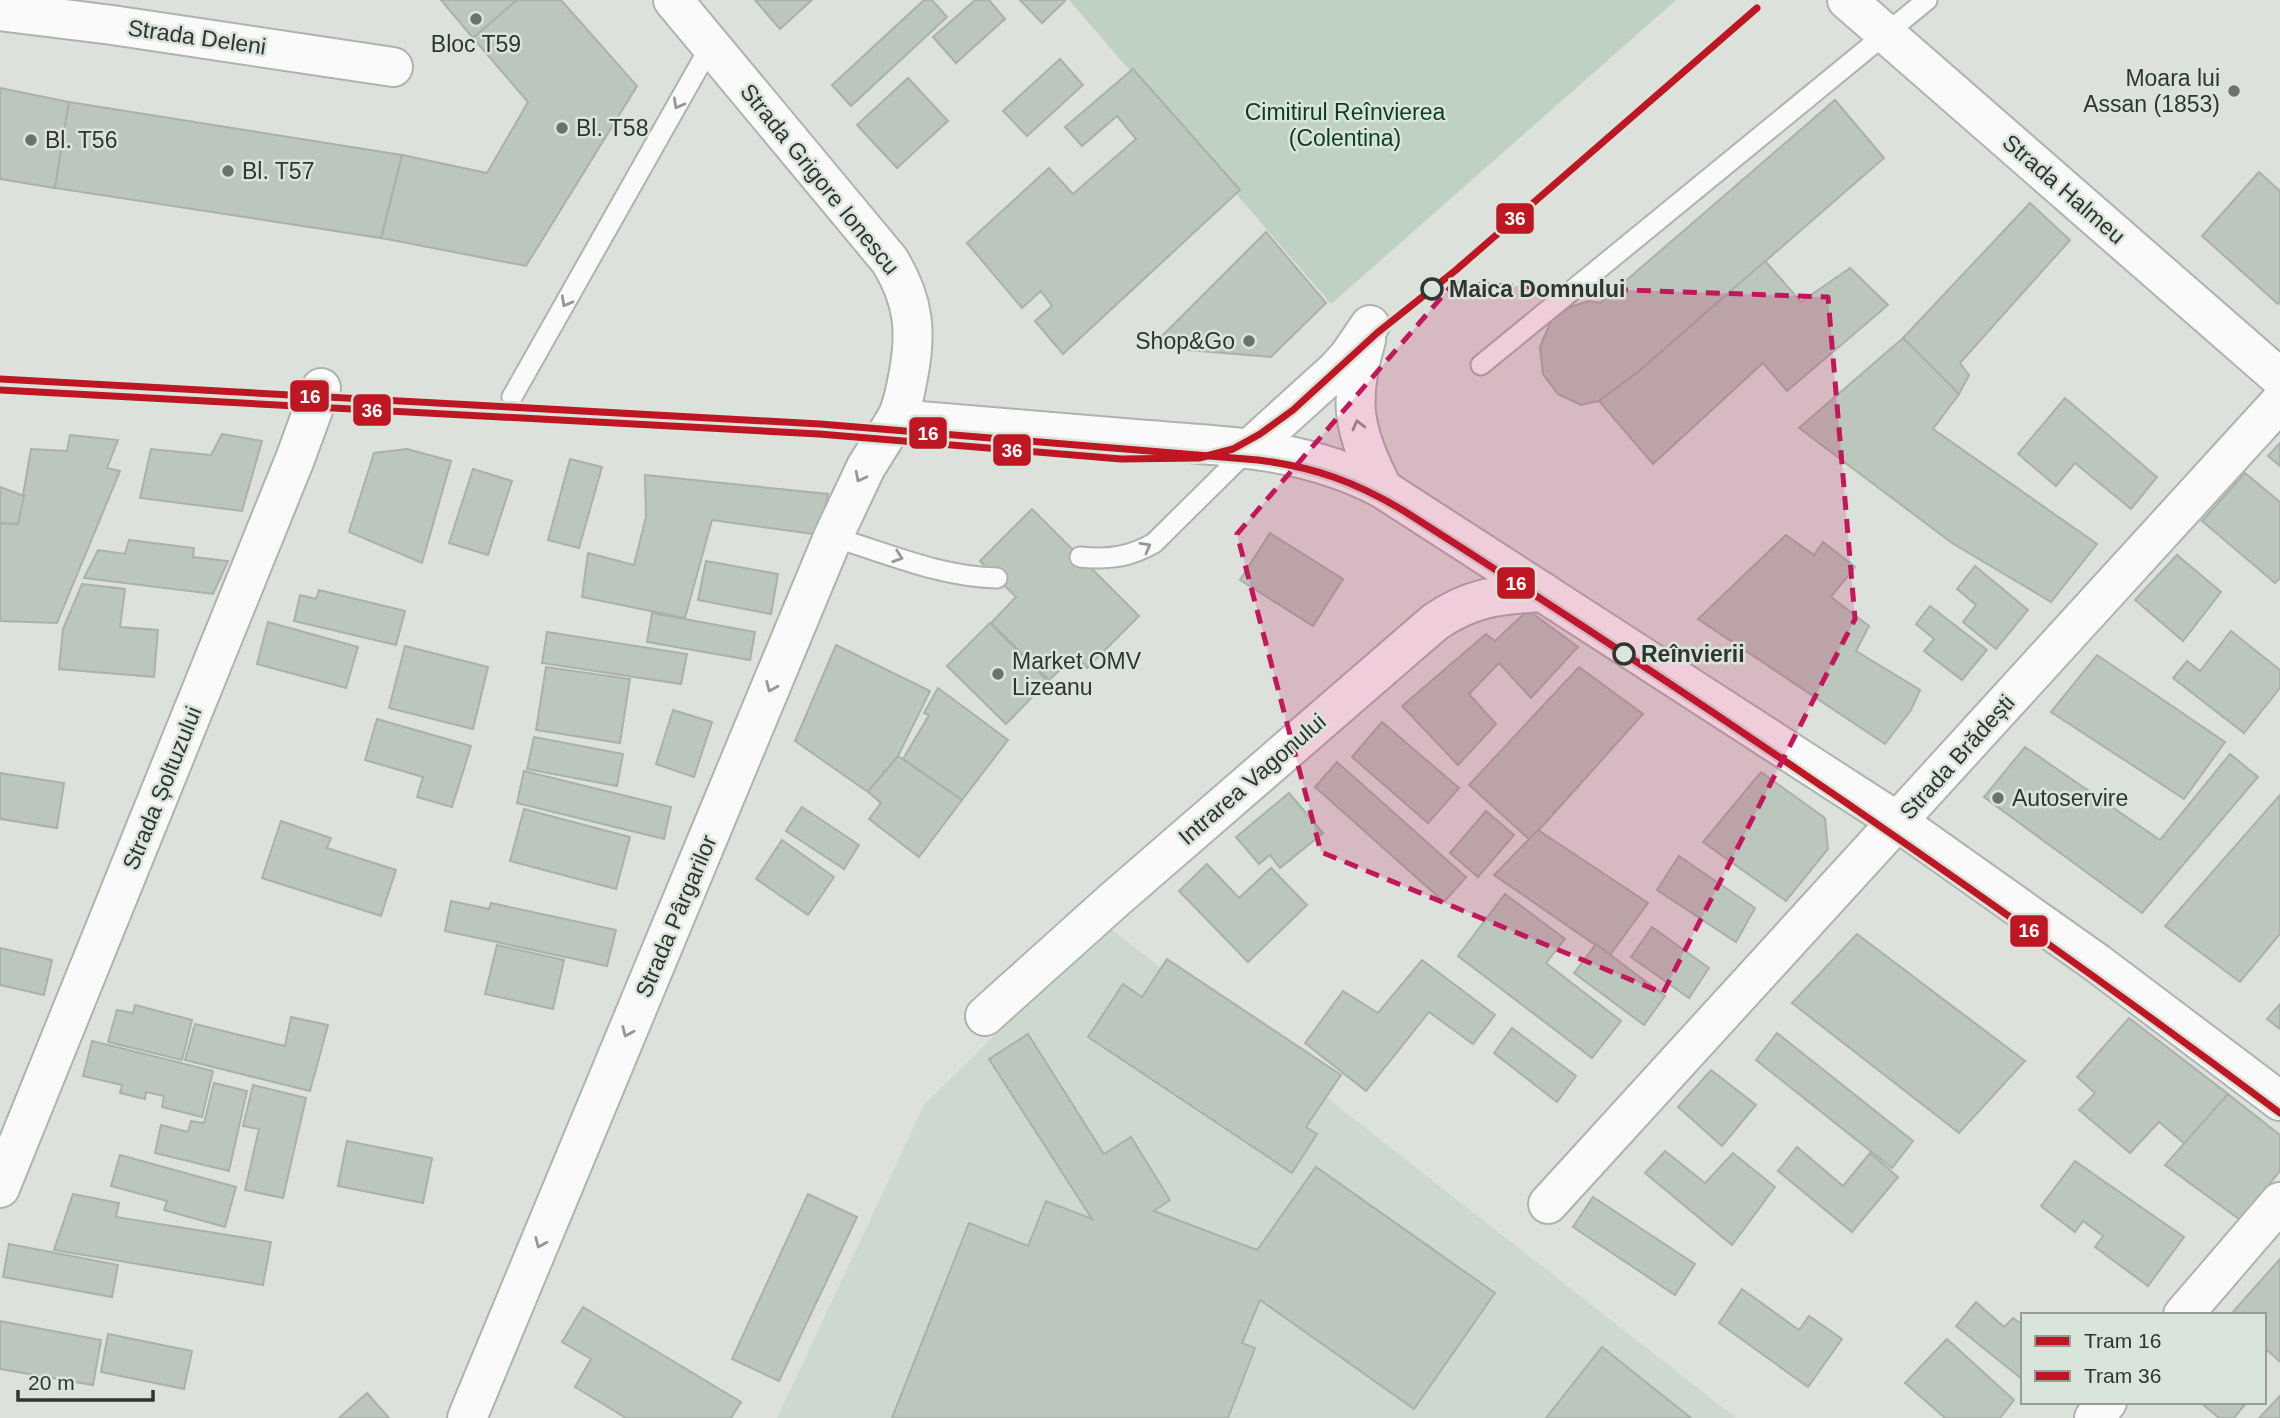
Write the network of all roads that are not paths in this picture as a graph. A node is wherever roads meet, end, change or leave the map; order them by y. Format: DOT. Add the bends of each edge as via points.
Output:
graph roads {
  1 [pos="673,0"];
  2 [pos="1847,0"];
  3 [pos="1927,0"];
  4 [pos="0,11"];
  5 [pos="115,12"];
  6 [pos="1888,34"];
  7 [pos="712,45"];
  8 [pos="393,67"];
  9 [pos="1481,365"];
  10 [pos="2280,379"];
  11 [pos="321,388"];
  12 [pos="512,397"];
  13 [pos="2280,402"];
  14 [pos="896,419"];
  15 [pos="1250,449"];
  16 [pos="1383,489"];
  17 [pos="833,537"];
  18 [pos="1080,557"];
  19 [pos="997,578"];
  20 [pos="1544,592"];
  21 [pos="1898,822"];
  22 [pos="985,1016"];
  23 [pos="2280,1101"];
  24 [pos="0,1188"];
  25 [pos="2280,1202"];
  26 [pos="1548,1204"];
  27 [pos="2185,1313"];
  28 [pos="2105,1404"];
  29 [pos="467,1418"];
  30 [pos="2094,1418"];
  1 -- 7 [label="street, Strada Grigore Ionescu"];
  2 -- 6 [label="street, Strada Halmeu"];
  3 -- 6 [label="lane"];
  4 -- 5 [label="street, Strada Deleni"];
  5 -- 8 [label="street, Strada Deleni"];
  6 -- 9 [label="lane"];
  6 -- 10 [label="street, Strada Halmeu"];
  7 -- 12 [label="lane, one-way"];
  7 -- 14 [label="street, Strada Grigore Ionescu" via="900,279 912,319 913,350"];
  11 -- 24 [label="street, Strada Șoltuzului"];
  13 -- 21 [label="street, Strada Brădești"];
  14 -- 15 [label="street"];
  14 -- 17 [label="street, Strada Pârgarilor, one-way" via="866,467"];
  15 -- 16 [label="street" via="1322,462"];
  16 -- 15 [label="street, one-way" via="1356,420 1354,395 1370,325 1335,371"];
  18 -- 15 [label="lane, one-way" via="1122,557 1154,543"];
  16 -- 20 [label="street"];
  17 -- 19 [label="lane, one-way" via="926,567"];
  17 -- 29 [label="street, Strada Pârgarilor, one-way"];
  20 -- 21 [label="street"];
  20 -- 22 [label="street, Intrarea Vagonului" via="1478,600 1435,622"];
  21 -- 23 [label="street" via="2097,963"];
  21 -- 26 [label="street, Strada Brădești"];
  25 -- 27 [label="street"];
  28 -- 30 [label="street"];
}
